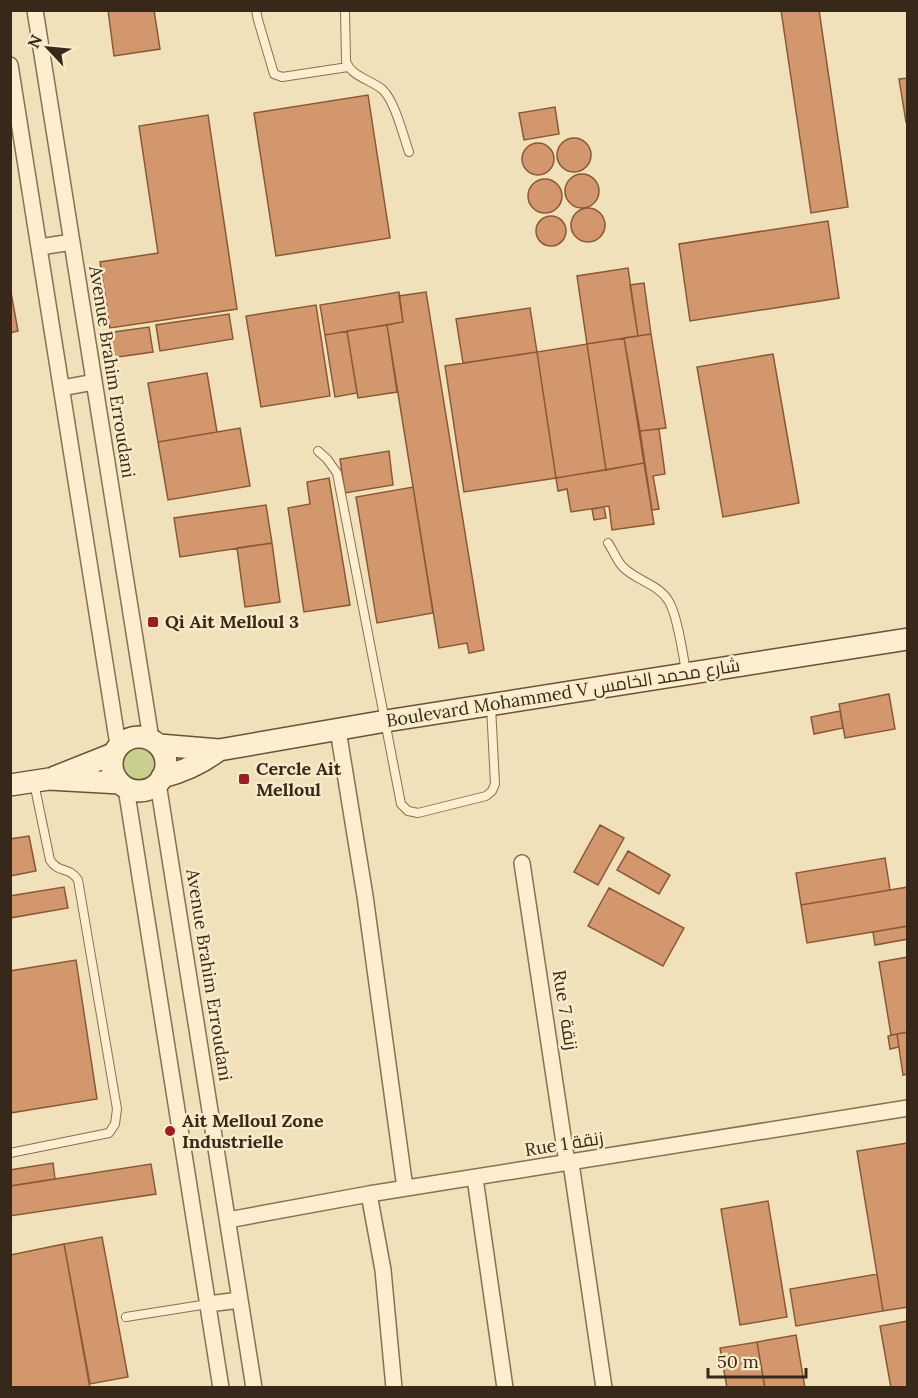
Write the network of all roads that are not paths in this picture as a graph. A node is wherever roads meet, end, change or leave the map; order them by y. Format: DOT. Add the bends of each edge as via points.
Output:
graph roads {
  1 [pos="35,10"];
  2 [pos="256,10"];
  3 [pos="345,10"];
  4 [pos="10,65"];
  5 [pos="348,66"];
  6 [pos="409,152"];
  7 [pos="72,242"];
  8 [pos="40,248"];
  9 [pos="94,382"];
  10 [pos="62,388"];
  11 [pos="318,451"];
  12 [pos="609,543"];
  13 [pos="908,639"];
  14 [pos="686,674"];
  15 [pos="491,704"];
  16 [pos="386,721"];
  17 [pos="338,730"];
  18 [pos="155,742"];
  19 [pos="116,750"];
  20 [pos="219,750"];
  21 [pos="41,780"];
  22 [pos="160,780"];
  23 [pos="10,785"];
  24 [pos="123,786"];
  25 [pos="522,863"];
  26 [pos="908,1108"];
  27 [pos="10,1153"];
  28 [pos="569,1163"];
  29 [pos="475,1178"];
  30 [pos="405,1188"];
  31 [pos="369,1194"];
  32 [pos="228,1220"];
  33 [pos="240,1300"];
  34 [pos="208,1304"];
  35 [pos="126,1317"];
  36 [pos="221,1388"];
  37 [pos="254,1388"];
  38 [pos="394,1388"];
  39 [pos="505,1388"];
  40 [pos="604,1388"];
  1 -- 7 [label="street, Avenue Brahim Erroudani"];
  2 -- 5 [label="lane" via="274,74 282,77"];
  3 -- 5 [label="lane"];
  4 -- 8 [label="street"];
  5 -- 6 [label="lane" via="389,97"];
  7 -- 8 [label="street"];
  7 -- 9 [label="street, Avenue Brahim Erroudani"];
  8 -- 10 [label="street"];
  9 -- 10 [label="street"];
  9 -- 18 [label="street, Avenue Brahim Erroudani"];
  10 -- 19 [label="street"];
  11 -- 16 [label="lane" via="337,472"];
  12 -- 14 [label="lane" via="622,567 668,599"];
  13 -- 14 [label="main road, Boulevard Mohammed V شارع محمد الخامس"];
  14 -- 15 [label="main road, Boulevard Mohammed V شارع محمد الخامس"];
  15 -- 16 [label="main road, Boulevard Mohammed V شارع محمد الخامس"];
  15 -- 16 [label="lane" via="495,784 492,791 486,796 418,813 401,804"];
  16 -- 17 [label="main road, Boulevard Mohammed V شارع محمد الخامس"];
  17 -- 20 [label="main road, Boulevard Mohammed V شارع محمد الخامس"];
  17 -- 30 [label="street"];
  18 -- 19 [label="main road" via="133,737"];
  18 -- 20 [label="main road, Boulevard Mohammed V شارع محمد الخامس"];
  18 -- 22 [label="main road" via="166,761"];
  19 -- 21 [label="main road"];
  19 -- 24 [label="main road" via="112,770"];
  20 -- 22 [label="main road, Boulevard Mohammed V شارع محمد الخامس" via="207,760"];
  21 -- 23 [label="main road"];
  21 -- 24 [label="main road"];
  21 -- 27 [label="lane" via="50,860 57,868 71,871 78,880 117,1109 109,1133"];
  22 -- 24 [label="main road" via="143,790"];
  22 -- 32 [label="street, Avenue Brahim Erroudani"];
  24 -- 34 [label="street"];
  25 -- 28 [label="street, Rue 7 زنقة"];
  26 -- 28 [label="street, Rue 1 زنقة"];
  28 -- 29 [label="street, Rue 1 زنقة"];
  28 -- 40 [label="street, Rue 7 زنقة"];
  29 -- 30 [label="street, Rue 1 زنقة"];
  29 -- 39 [label="street"];
  30 -- 31 [label="street, Rue 1 زنقة"];
  31 -- 32 [label="street, Rue 1 زنقة"];
  31 -- 38 [label="street" via="383,1270"];
  32 -- 33 [label="street, Avenue Brahim Erroudani"];
  33 -- 34 [label="street"];
  33 -- 37 [label="street, Avenue Brahim Erroudani"];
  34 -- 35 [label="lane"];
  34 -- 36 [label="street"];
}
